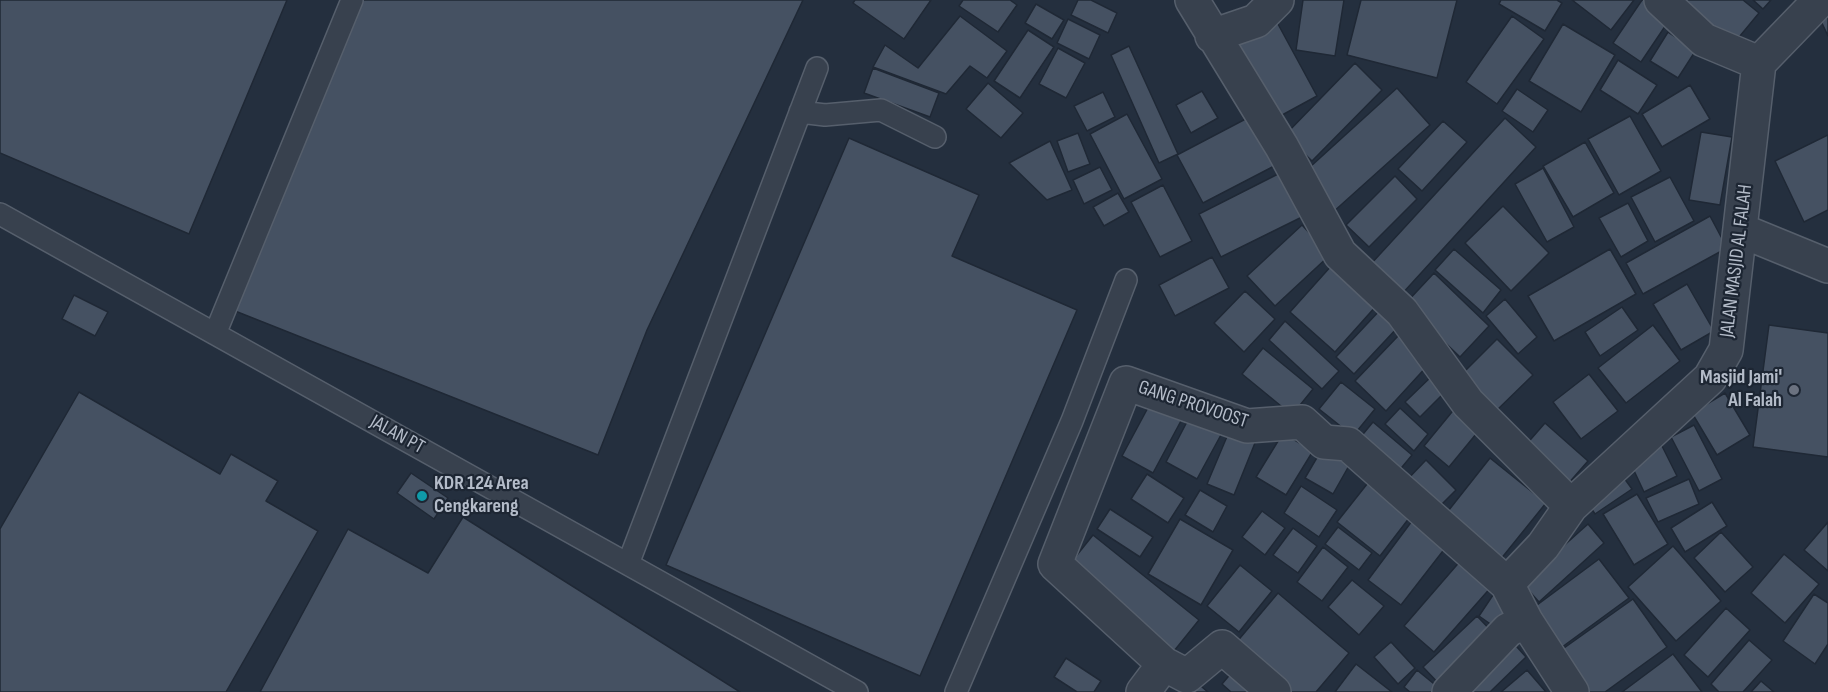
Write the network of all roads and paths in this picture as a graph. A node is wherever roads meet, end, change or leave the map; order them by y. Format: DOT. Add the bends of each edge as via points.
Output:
graph roads {
  1 [pos="352,0"];
  2 [pos="1192,0"];
  3 [pos="1277,0"];
  4 [pos="1661,0"];
  5 [pos="1820,0"];
  6 [pos="1212,36"];
  7 [pos="1759,63"];
  8 [pos="818,68"];
  9 [pos="800,112"];
  10 [pos="935,138"];
  11 [pos="0,214"];
  12 [pos="1740,230"];
  13 [pos="1828,266"];
  14 [pos="1126,280"];
  15 [pos="214,334"];
  16 [pos="1571,506"];
  17 [pos="628,564"];
  18 [pos="1507,584"];
  19 [pos="1526,621"];
  20 [pos="1164,664"];
  21 [pos="857,692"];
  22 [pos="956,692"];
  23 [pos="1143,692"];
  24 [pos="1275,692"];
  25 [pos="1449,692"];
  26 [pos="1572,692"];
  1 -- 15 [label="lane"];
  2 -- 6 [label="street"];
  3 -- 6 [label="street" via="1256,21"];
  4 -- 7 [label="street" via="1704,40"];
  5 -- 7 [label="street"];
  6 -- 16 [label="street" via="1282,147 1340,254 1402,312 1468,403"];
  7 -- 12 [label="street, JALAN MASJID AL FALAH"];
  8 -- 9 [label="lane"];
  9 -- 10 [label="lane" via="825,115 881,110"];
  9 -- 17 [label="lane"];
  11 -- 15 [label="lane, JALAN PT"];
  12 -- 13 [label="street"];
  12 -- 16 [label="street, JALAN MASJID AL FALAH" via="1726,350 1710,378"];
  14 -- 22 [label="lane" via="1072,421"];
  15 -- 17 [label="lane, JALAN PT"];
  16 -- 18 [label="street, JALAN MASJID AL FALAH" via="1543,546"];
  17 -- 21 [label="lane, JALAN PT"];
  18 -- 19 [label="street"];
  18 -- 20 [label="street, GANG PROVOOST" via="1348,444 1324,442 1302,422 1247,426 1126,383 1055,564"];
  19 -- 25 [label="street" via="1508,630"];
  19 -- 26 [label="street"];
  20 -- 23 [label="street"];
  20 -- 24 [label="street, GANG PROVOOST" via="1187,676 1222,647"];
}
